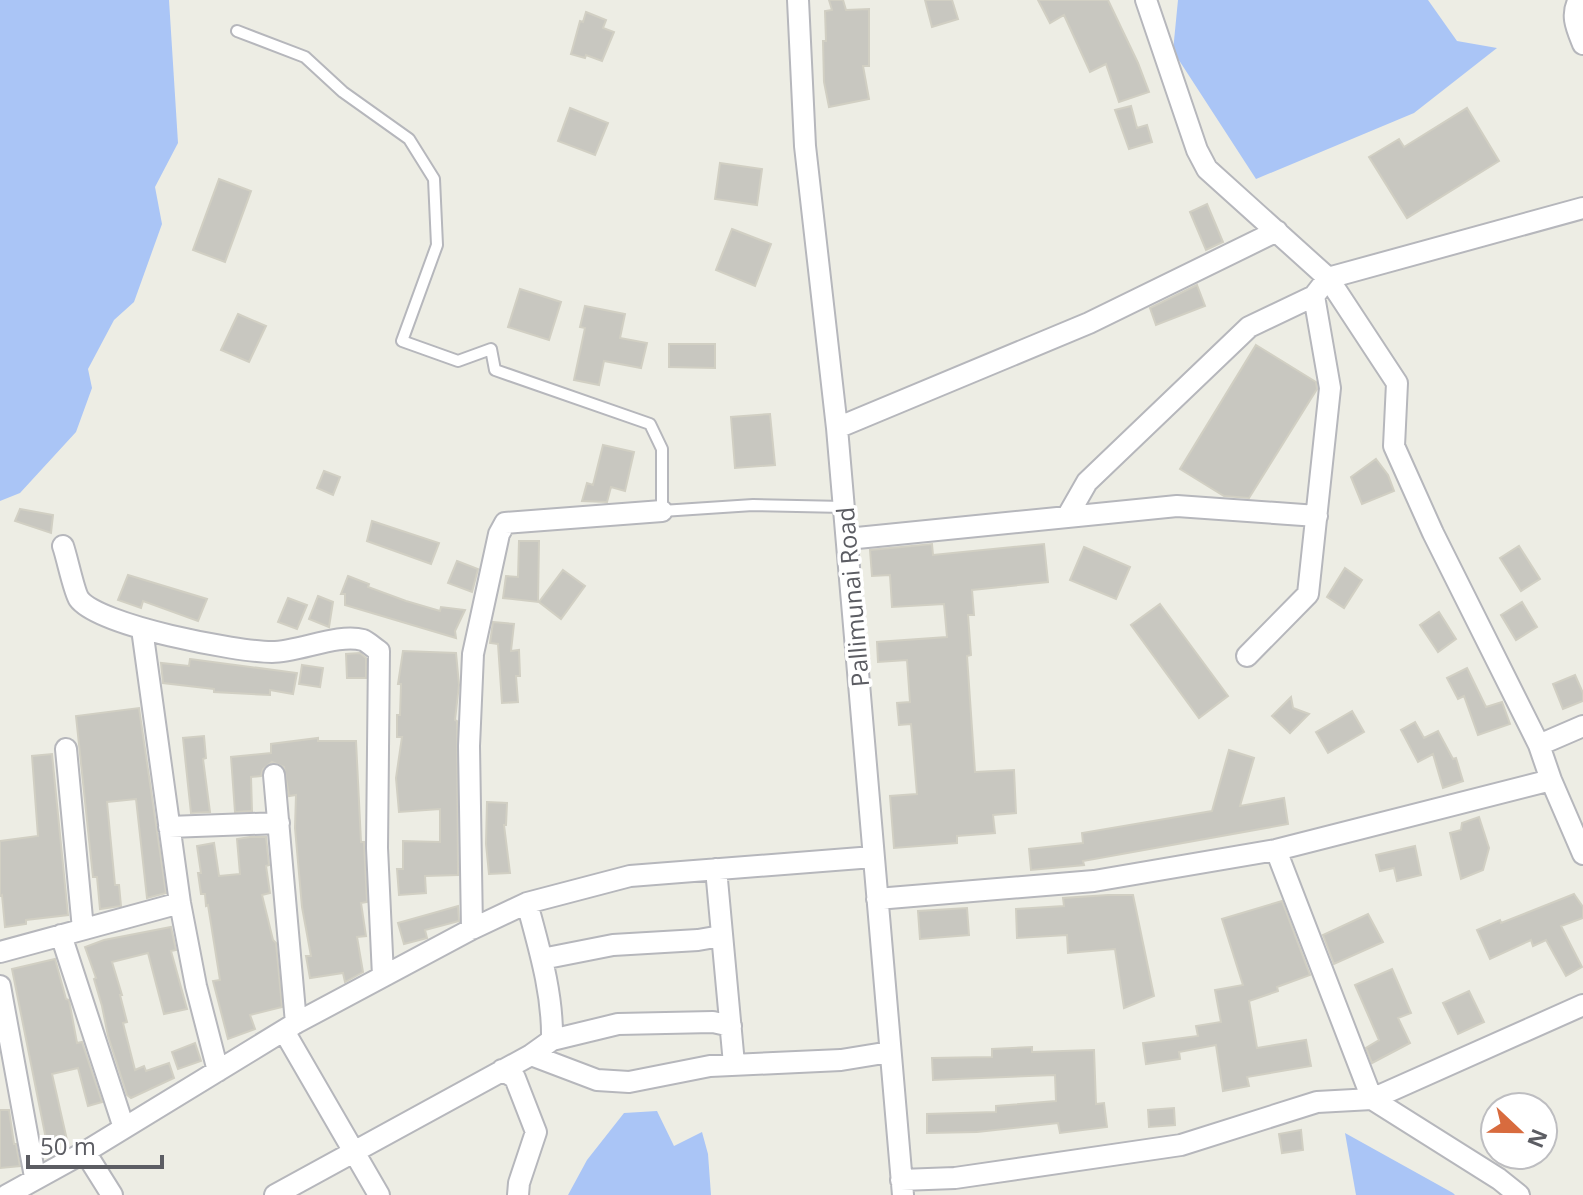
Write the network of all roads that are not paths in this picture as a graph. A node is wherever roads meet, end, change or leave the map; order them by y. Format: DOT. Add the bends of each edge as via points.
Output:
graph roads {
  1 [pos="798,0"];
  2 [pos="1146,0"];
  3 [pos="1579,0"];
  4 [pos="237,31"];
  5 [pos="1583,44"];
  6 [pos="1583,208"];
  7 [pos="1277,231"];
  8 [pos="1328,278"];
  9 [pos="1314,296"];
  10 [pos="837,428"];
  11 [pos="844,507"];
  12 [pos="662,511"];
  13 [pos="1317,516"];
  14 [pos="1067,517"];
  15 [pos="847,539"];
  16 [pos="63,546"];
  17 [pos="142,629"];
  18 [pos="1247,656"];
  19 [pos="1583,726"];
  20 [pos="1539,745"];
  21 [pos="66,749"];
  22 [pos="274,775"];
  23 [pos="1551,780"];
  24 [pos="279,823"];
  25 [pos="169,827"];
  26 [pos="1276,850"];
  27 [pos="1583,854"];
  28 [pos="873,857"];
  29 [pos="716,869"];
  30 [pos="877,899"];
  31 [pos="180,903"];
  32 [pos="527,903"];
  33 [pos="83,929"];
  34 [pos="472,929"];
  35 [pos="61,935"];
  36 [pos="721,936"];
  37 [pos="0,952"];
  38 [pos="542,959"];
  39 [pos="383,976"];
  40 [pos="0,986"];
  41 [pos="1583,1005"];
  42 [pos="731,1026"];
  43 [pos="290,1027"];
  44 [pos="552,1040"];
  45 [pos="890,1052"];
  46 [pos="531,1055"];
  47 [pos="734,1064"];
  48 [pos="502,1070"];
  49 [pos="218,1071"];
  50 [pos="1372,1099"];
  51 [pos="124,1128"];
  52 [pos="85,1152"];
  53 [pos="352,1152"];
  54 [pos="35,1177"];
  55 [pos="902,1187"];
  56 [pos="7,1195"];
  57 [pos="112,1195"];
  58 [pos="275,1195"];
  59 [pos="379,1195"];
  60 [pos="518,1195"];
  61 [pos="1519,1195"];
  1 -- 10 [label="street, Pallimunai Road" via="805,146"];
  2 -- 7 [label="street" via="1207,169"];
  3 -- 5 [label="street" via="1575,22"];
  4 -- 12 [label="lane" via="305,57 409,139 434,179 437,245 402,341 458,361 491,349 495,370 650,424 662,449"];
  6 -- 8 [label="street"];
  7 -- 8 [label="street"];
  7 -- 10 [label="street" via="1089,323"];
  8 -- 9 [label="street"];
  8 -- 20 [label="street" via="1397,383 1394,446"];
  9 -- 13 [label="street" via="1330,388"];
  9 -- 14 [label="street" via="1249,327 1087,482"];
  10 -- 11 [label="street, Pallimunai Road"];
  11 -- 12 [label="lane"];
  11 -- 15 [label="street, Pallimunai Road"];
  12 -- 34 [label="street" via="505,523 499,534 473,654"];
  13 -- 14 [label="street" via="1177,506"];
  13 -- 18 [label="street" via="1308,594"];
  14 -- 15 [label="street"];
  15 -- 28 [label="street, Pallimunai Road"];
  16 -- 17 [label="street" via="79,599 103,615"];
  17 -- 25 [label="street"];
  17 -- 39 [label="street" via="273,652 364,640 379,651 377,848"];
  19 -- 20 [label="street"];
  20 -- 23 [label="street"];
  21 -- 33 [label="street"];
  22 -- 24 [label="street"];
  23 -- 26 [label="street"];
  23 -- 27 [label="street"];
  24 -- 25 [label="street"];
  24 -- 43 [label="street"];
  25 -- 31 [label="street"];
  26 -- 30 [label="street" via="1094,881"];
  26 -- 50 [label="street"];
  28 -- 29 [label="street"];
  28 -- 30 [label="street, Pallimunai Road"];
  29 -- 32 [label="street" via="630,876"];
  29 -- 36 [label="street"];
  30 -- 45 [label="street, Pallimunai Road"];
  31 -- 33 [label="street"];
  31 -- 49 [label="street"];
  32 -- 34 [label="street"];
  32 -- 38 [label="street"];
  33 -- 35 [label="street"];
  34 -- 39 [label="street"];
  35 -- 37 [label="street"];
  35 -- 51 [label="street"];
  36 -- 38 [label="street" via="613,945"];
  36 -- 42 [label="street"];
  38 -- 44 [label="street"];
  39 -- 43 [label="street"];
  40 -- 54 [label="street"];
  41 -- 50 [label="street"];
  42 -- 44 [label="street" via="618,1024"];
  42 -- 47 [label="street"];
  43 -- 49 [label="street"];
  43 -- 53 [label="street"];
  44 -- 46 [label="street"];
  45 -- 47 [label="street" via="841,1060"];
  45 -- 55 [label="street, Pallimunai Road"];
  46 -- 47 [label="street" via="597,1080 629,1082"];
  46 -- 48 [label="street"];
  48 -- 53 [label="street"];
  48 -- 60 [label="street" via="515,1078 536,1132"];
  49 -- 51 [label="street"];
  50 -- 55 [label="street" via="1317,1102 1181,1145"];
  50 -- 61 [label="street"];
  51 -- 52 [label="street"];
  52 -- 54 [label="street"];
  52 -- 57 [label="street"];
  53 -- 58 [label="street"];
  53 -- 59 [label="street"];
  54 -- 56 [label="street"];
}
